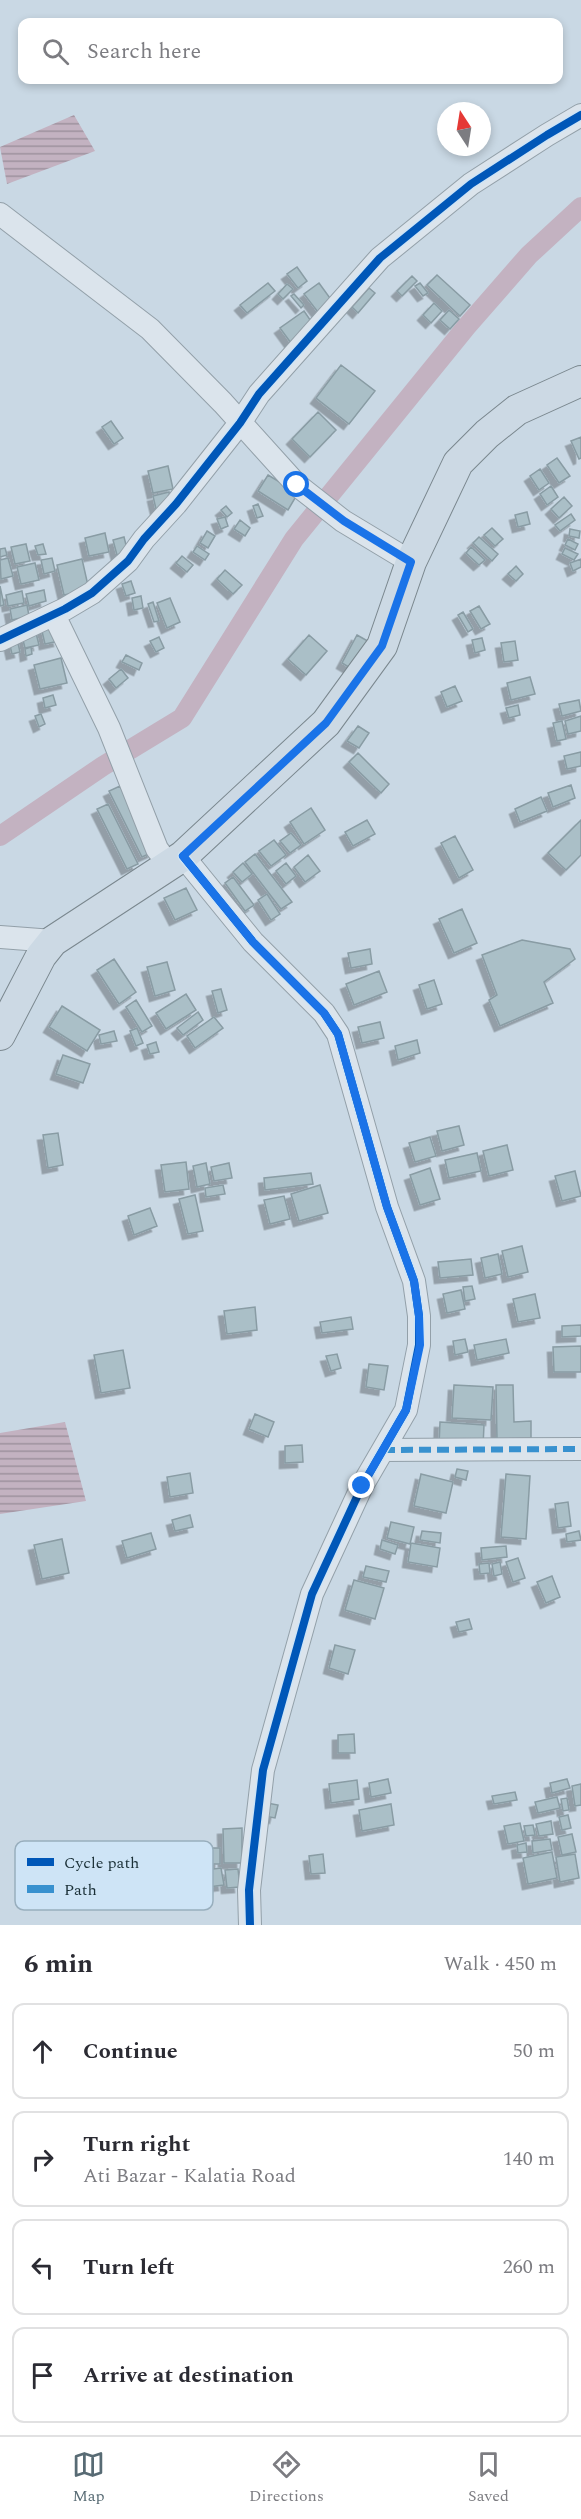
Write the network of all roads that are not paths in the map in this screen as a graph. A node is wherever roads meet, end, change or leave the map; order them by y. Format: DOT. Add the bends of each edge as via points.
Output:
graph roads {
  1 [pos="581,116"];
  2 [pos="0,214"];
  3 [pos="581,381"];
  4 [pos="240,423"];
  5 [pos="411,562"];
  6 [pos="54,615"];
  7 [pos="0,640"];
  8 [pos="176,860"];
  9 [pos="0,937"];
  10 [pos="53,941"];
  11 [pos="0,1035"];
  12 [pos="581,1449"];
  13 [pos="383,1450"];
  14 [pos="250,1925"];
  1 -- 4 [label="street" via="471,184 380,258 260,394"];
  2 -- 4 [label="street" via="150,329"];
  3 -- 5 [label="main road" via="517,410 458,464"];
  4 -- 5 [label="street" via="297,485 344,521"];
  4 -- 6 [label="street" via="128,561 92,593"];
  5 -- 8 [label="main road" via="382,646 326,723"];
  6 -- 7 [label="street"];
  6 -- 8 [label="street" via="109,728 157,849"];
  8 -- 10 [label="main road"];
  8 -- 13 [label="street" via="324,1013 338,1034 387,1207 414,1281 419,1316 420,1345 406,1410"];
  9 -- 10 [label="street"];
  10 -- 11 [label="main road" via="41,956"];
  12 -- 13 [label="street"];
  13 -- 14 [label="street" via="340,1530 312,1594 263,1770 249,1890"];
}
